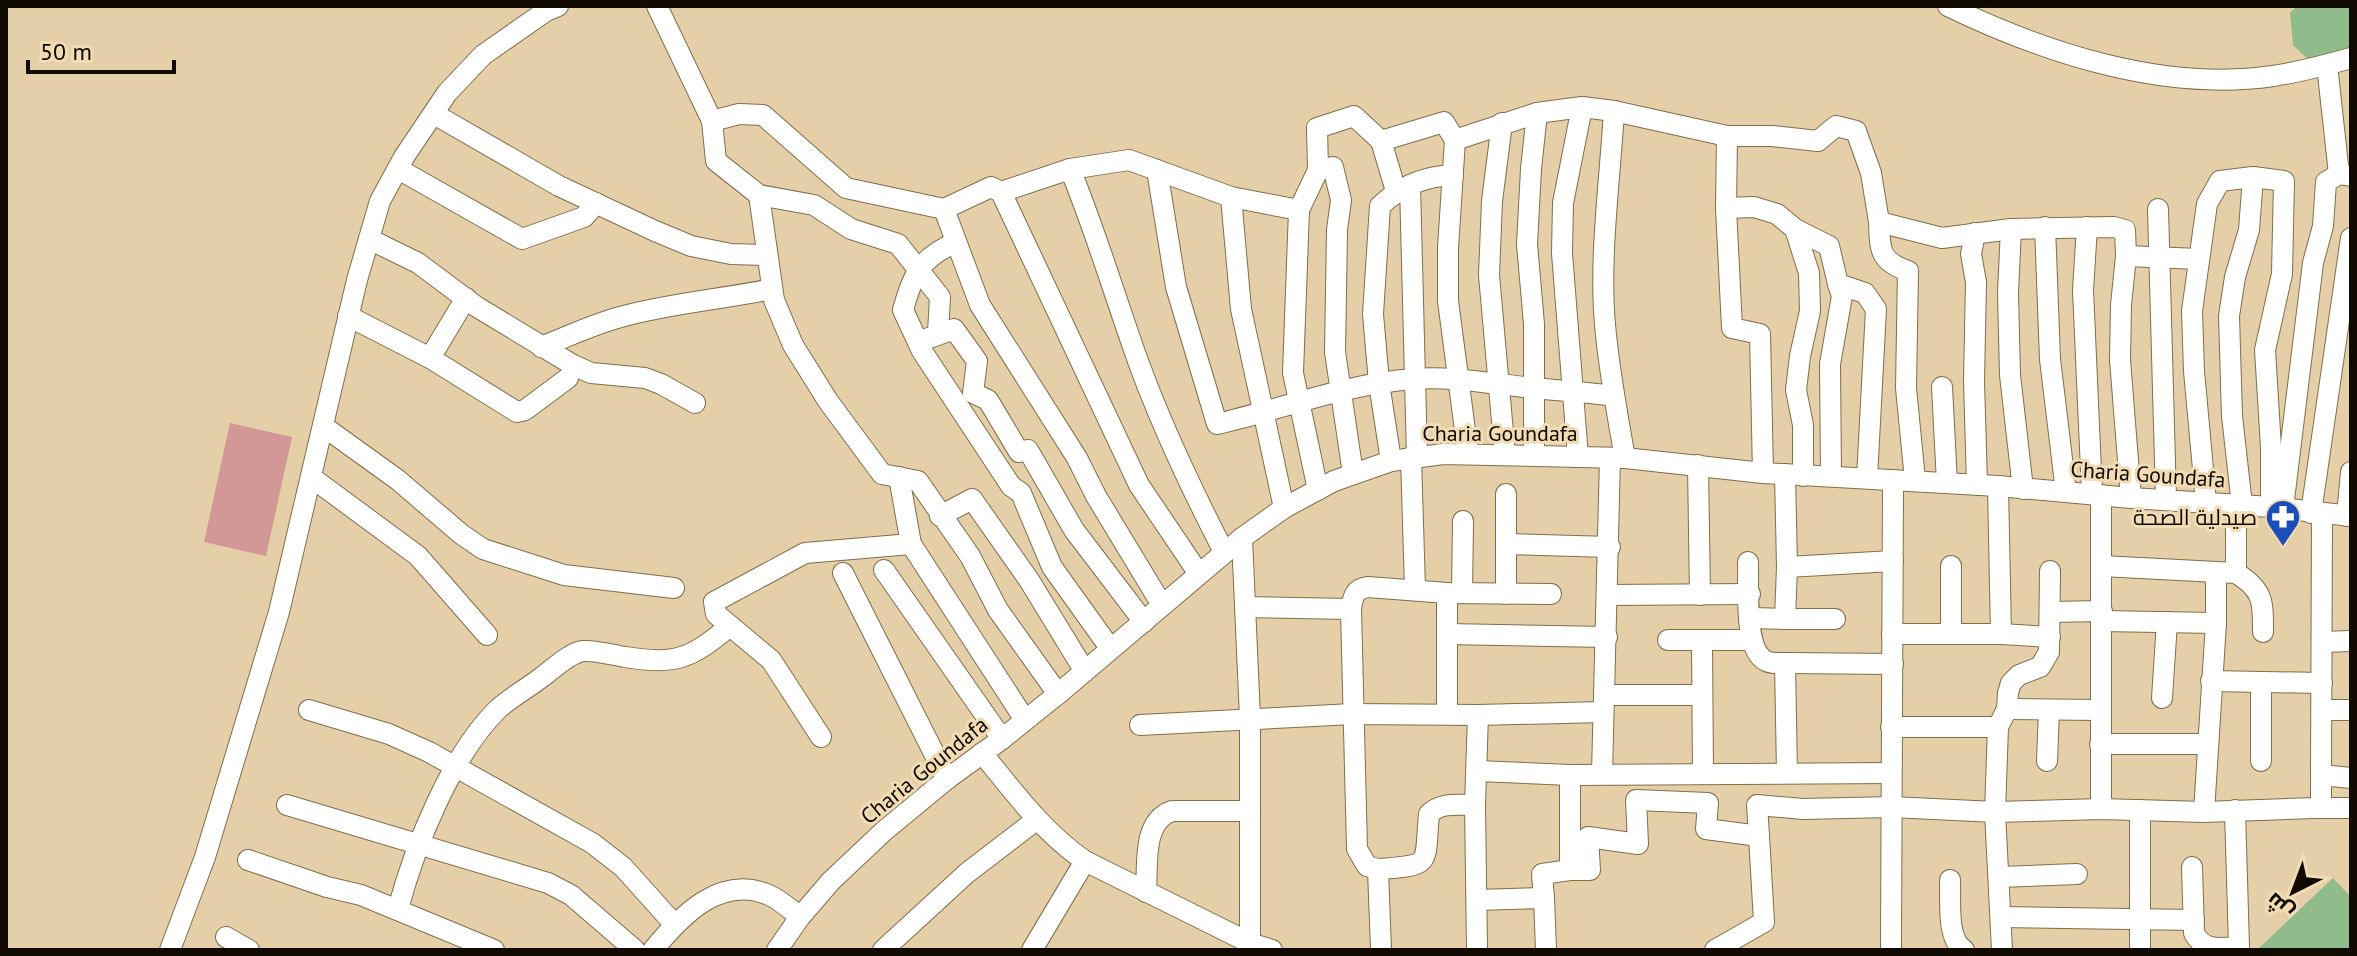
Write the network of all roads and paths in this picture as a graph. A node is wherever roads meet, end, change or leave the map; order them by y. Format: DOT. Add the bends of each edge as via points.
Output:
graph roads {
  1 [pos="558,6"];
  2 [pos="657,6"];
  3 [pos="1948,6"];
  4 [pos="2351,58"];
  5 [pos="2327,65"];
  6 [pos="1582,107"];
  7 [pos="1614,111"];
  8 [pos="1537,113"];
  9 [pos="434,114"];
  10 [pos="712,121"];
  11 [pos="1502,123"];
  12 [pos="1727,136"];
  13 [pos="1455,140"];
  14 [pos="1381,141"];
  15 [pos="1070,169"];
  16 [pos="400,170"];
  17 [pos="1157,170"];
  18 [pos="1318,170"];
  19 [pos="1453,175"];
  20 [pos="2345,175"];
  21 [pos="2253,177"];
  22 [pos="1403,188"];
  23 [pos="1001,192"];
  24 [pos="759,195"];
  25 [pos="1231,197"];
  26 [pos="596,203"];
  27 [pos="1726,208"];
  28 [pos="944,209"];
  29 [pos="2158,209"];
  30 [pos="1299,210"];
  31 [pos="1879,222"];
  32 [pos="2045,227"];
  33 [pos="2087,227"];
  34 [pos="1795,229"];
  35 [pos="2011,229"];
  36 [pos="1975,233"];
  37 [pos="2351,238"];
  38 [pos="369,239"];
  39 [pos="956,242"];
  40 [pos="767,255"];
  41 [pos="2126,256"];
  42 [pos="2160,257"];
  43 [pos="2199,259"];
  44 [pos="918,272"];
  45 [pos="1838,284"];
  46 [pos="772,289"];
  47 [pos="466,298"];
  48 [pos="348,316"];
  49 [pos="938,333"];
  50 [pos="918,342"];
  51 [pos="541,347"];
  52 [pos="430,358"];
  53 [pos="568,378"];
  54 [pos="1414,379"];
  55 [pos="1459,380"];
  56 [pos="1379,383"];
  57 [pos="1499,384"];
  58 [pos="1942,387"];
  59 [pos="1535,388"];
  60 [pos="1571,390"];
  61 [pos="1340,392"];
  62 [pos="1613,396"];
  63 [pos="1299,400"];
  64 [pos="695,403"];
  65 [pos="1263,413"];
  66 [pos="323,426"];
  67 [pos="1468,453"];
  68 [pos="1505,455"];
  69 [pos="1534,456"];
  70 [pos="1578,457"];
  71 [pos="1406,458"];
  72 [pos="1618,458"];
  73 [pos="1698,465"];
  74 [pos="2351,472"];
  75 [pos="1763,473"];
  76 [pos="1353,474"];
  77 [pos="1794,475"];
  78 [pos="1831,476"];
  79 [pos="311,477"];
  80 [pos="899,477"];
  81 [pos="1867,478"];
  82 [pos="1893,480"];
  83 [pos="1915,480"];
  84 [pos="1947,483"];
  85 [pos="1977,485"];
  86 [pos="1998,486"];
  87 [pos="2023,489"];
  88 [pos="1318,490"];
  89 [pos="2066,492"];
  90 [pos="1506,494"];
  91 [pos="2097,494"];
  92 [pos="2131,498"];
  93 [pos="2166,499"];
  94 [pos="2206,502"];
  95 [pos="2239,504"];
  96 [pos="1284,508"];
  97 [pos="2277,508"];
  98 [pos="2317,514"];
  99 [pos="940,516"];
  100 [pos="2349,516"];
  101 [pos="1463,521"];
  102 [pos="1242,538"];
  103 [pos="911,544"];
  104 [pos="1506,544"];
  105 [pos="1610,547"];
  106 [pos="1224,552"];
  107 [pos="1893,561"];
  108 [pos="1748,562"];
  109 [pos="1951,566"];
  110 [pos="2102,566"];
  111 [pos="1787,567"];
  112 [pos="884,570"];
  113 [pos="2050,571"];
  114 [pos="2226,572"];
  115 [pos="843,573"];
  116 [pos="1199,574"];
  117 [pos="674,588"];
  118 [pos="1415,589"];
  119 [pos="1454,593"];
  120 [pos="1506,594"];
  121 [pos="1551,594"];
  122 [pos="1750,594"];
  123 [pos="1609,595"];
  124 [pos="1700,595"];
  125 [pos="1162,605"];
  126 [pos="1245,607"];
  127 [pos="1351,609"];
  128 [pos="2050,612"];
  129 [pos="2102,616"];
  130 [pos="1751,618"];
  131 [pos="1785,619"];
  132 [pos="1835,619"];
  133 [pos="1144,622"];
  134 [pos="2167,622"];
  135 [pos="2216,623"];
  136 [pos="730,626"];
  137 [pos="2263,632"];
  138 [pos="1447,634"];
  139 [pos="1892,634"];
  140 [pos="1951,634"];
  141 [pos="2001,634"];
  142 [pos="487,635"];
  143 [pos="1607,637"];
  144 [pos="2050,637"];
  145 [pos="1668,640"];
  146 [pos="1751,640"];
  147 [pos="1702,641"];
  148 [pos="2351,641"];
  149 [pos="2322,642"];
  150 [pos="1110,648"];
  151 [pos="1785,663"];
  152 [pos="1893,664"];
  153 [pos="1084,670"];
  154 [pos="2211,681"];
  155 [pos="2261,682"];
  156 [pos="2322,683"];
  157 [pos="1058,694"];
  158 [pos="1701,695"];
  159 [pos="2162,698"];
  160 [pos="1603,704"];
  161 [pos="309,710"];
  162 [pos="2049,710"];
  163 [pos="2100,710"];
  164 [pos="2322,710"];
  165 [pos="2351,710"];
  166 [pos="1353,714"];
  167 [pos="1447,714"];
  168 [pos="1478,715"];
  169 [pos="1250,718"];
  170 [pos="2002,718"];
  171 [pos="1025,720"];
  172 [pos="1140,725"];
  173 [pos="1891,727"];
  174 [pos="821,737"];
  175 [pos="1002,739"];
  176 [pos="2100,744"];
  177 [pos="2207,744"];
  178 [pos="982,753"];
  179 [pos="2047,761"];
  180 [pos="2261,761"];
  181 [pos="456,767"];
  182 [pos="1477,771"];
  183 [pos="1703,773"];
  184 [pos="1787,773"];
  185 [pos="1890,773"];
  186 [pos="1602,774"];
  187 [pos="1570,775"];
  188 [pos="2321,775"];
  189 [pos="2351,778"];
  190 [pos="947,779"];
  191 [pos="287,805"];
  192 [pos="1475,805"];
  193 [pos="1892,807"];
  194 [pos="2321,808"];
  195 [pos="2351,808"];
  196 [pos="2101,809"];
  197 [pos="2140,810"];
  198 [pos="2235,810"];
  199 [pos="1250,811"];
  200 [pos="1995,812"];
  201 [pos="2204,812"];
  202 [pos="1036,820"];
  203 [pos="1759,836"];
  204 [pos="420,845"];
  205 [pos="248,860"];
  206 [pos="1085,861"];
  207 [pos="2192,867"];
  208 [pos="1378,869"];
  209 [pos="1570,870"];
  210 [pos="2077,874"];
  211 [pos="1999,877"];
  212 [pos="1950,880"];
  213 [pos="1146,892"];
  214 [pos="1544,898"];
  215 [pos="1477,900"];
  216 [pos="398,909"];
  217 [pos="800,917"];
  218 [pos="2001,917"];
  219 [pos="2139,920"];
  220 [pos="2194,920"];
  221 [pos="675,925"];
  222 [pos="226,937"];
  223 [pos="1250,943"];
  224 [pos="2243,948"];
  225 [pos="170,950"];
  226 [pos="249,950"];
  227 [pos="494,950"];
  228 [pos="635,950"];
  229 [pos="653,950"];
  230 [pos="777,950"];
  231 [pos="883,950"];
  232 [pos="1032,950"];
  233 [pos="1272,950"];
  234 [pos="1381,950"];
  235 [pos="1477,950"];
  236 [pos="1546,950"];
  237 [pos="1715,950"];
  238 [pos="1891,950"];
  239 [pos="1964,950"];
  240 [pos="2002,950"];
  241 [pos="2140,950"];
  1 -- 9 [label="street" via="483,55"];
  2 -- 10 [label="street"];
  3 -- 5 [label="street" via="2072,57 2139,71 2212,79 2272,76"];
  4 -- 5 [label="street"];
  5 -- 20 [label="street"];
  6 -- 7 [label="street"];
  6 -- 8 [label="street"];
  6 -- 60 [label="street" via="1563,203"];
  7 -- 12 [label="street"];
  7 -- 62 [label="street" via="1604,322"];
  8 -- 11 [label="street"];
  8 -- 59 [label="street" via="1527,244"];
  9 -- 16 [label="street"];
  9 -- 26 [label="street"];
  10 -- 24 [label="street" via="716,161"];
  10 -- 28 [label="street" via="763,115 846,188"];
  11 -- 13 [label="street"];
  11 -- 57 [label="street" via="1489,275"];
  12 -- 27 [label="street"];
  12 -- 31 [label="street" via="1818,141 1836,126 1856,131 1871,173"];
  13 -- 14 [label="street" via="1444,122"];
  13 -- 19 [label="street"];
  14 -- 18 [label="street" via="1354,116 1317,128"];
  14 -- 22 [label="street"];
  15 -- 17 [label="street" via="1129,160"];
  15 -- 23 [label="street"];
  15 -- 106 [label="street" via="1144,376 1184,475"];
  16 -- 26 [label="street" via="522,239 584,217"];
  16 -- 38 [label="street" via="380,201"];
  17 -- 25 [label="street"];
  17 -- 65 [label="street" via="1176,287 1217,424"];
  18 -- 30 [label="street"];
  18 -- 61 [label="street" via="1333,167 1341,200 1335,352"];
  19 -- 22 [label="street"];
  19 -- 55 [label="street" via="1448,301"];
  20 -- 97 [label="street" via="2326,182"];
  21 -- 43 [label="street" via="2220,181 2207,204"];
  21 -- 95 [label="street" via="2249,230 2229,316"];
  21 -- 97 [label="street" via="2284,181 2282,274 2265,350"];
  22 -- 54 [label="street"];
  22 -- 56 [label="street" via="1380,206 1373,314"];
  23 -- 28 [label="street" via="991,187"];
  23 -- 116 [label="street" via="1139,485"];
  24 -- 40 [label="street"];
  24 -- 44 [label="street" via="814,205 851,229 898,244"];
  25 -- 30 [label="street"];
  25 -- 65 [label="street" via="1241,309"];
  26 -- 40 [label="street" via="691,246"];
  27 -- 34 [label="street" via="1754,207 1777,214"];
  27 -- 75 [label="street" via="1732,328 1760,334"];
  28 -- 39 [label="street"];
  29 -- 42 [label="street"];
  30 -- 63 [label="street" via="1293,373"];
  31 -- 36 [label="street" via="1942,238"];
  31 -- 83 [label="street" via="1880,249 1890,265 1908,271 1906,388"];
  32 -- 33 [label="street"];
  32 -- 35 [label="street"];
  32 -- 89 [label="street" via="2050,359"];
  33 -- 41 [label="street" via="2125,230"];
  33 -- 91 [label="street" via="2083,290"];
  34 -- 45 [label="street" via="1829,246"];
  34 -- 77 [label="street" via="1809,273 1810,311 1796,390 1803,425"];
  35 -- 36 [label="street"];
  35 -- 87 [label="street" via="2010,375"];
  36 -- 85 [label="street" via="1971,254 1976,282"];
  37 -- 98 [label="street"];
  38 -- 47 [label="street" via="418,263"];
  38 -- 48 [label="street"];
  39 -- 44 [label="street" via="933,252"];
  39 -- 125 [label="street" via="980,305"];
  40 -- 46 [label="street"];
  41 -- 42 [label="street"];
  41 -- 92 [label="street" via="2120,360"];
  42 -- 43 [label="street"];
  42 -- 93 [label="street"];
  43 -- 94 [label="street" via="2192,311"];
  44 -- 49 [label="street" via="940,297"];
  44 -- 50 [label="street" via="903,310"];
  45 -- 78 [label="street" via="1842,296 1830,364"];
  45 -- 81 [label="street" via="1865,293 1876,309"];
  46 -- 51 [label="street" via="625,316"];
  46 -- 80 [label="street" via="793,345 828,401 882,474"];
  47 -- 51 [label="street"];
  47 -- 52 [label="street"];
  48 -- 52 [label="street"];
  48 -- 66 [label="street"];
  49 -- 50 [label="street"];
  49 -- 133 [label="street" via="954,329 977,361 973,393 988,400 1019,452 1028,450 1074,530"];
  50 -- 150 [label="street" via="1011,486 1021,493 1052,567"];
  51 -- 64 [label="street" via="591,373 645,378"];
  52 -- 53 [label="street" via="517,412"];
  54 -- 55 [label="street"];
  54 -- 56 [label="street"];
  54 -- 71 [label="street"];
  55 -- 57 [label="street"];
  55 -- 67 [label="street"];
  56 -- 61 [label="street"];
  56 -- 71 [label="street"];
  57 -- 59 [label="street"];
  57 -- 68 [label="street"];
  58 -- 84 [label="street"];
  59 -- 60 [label="street"];
  59 -- 69 [label="street"];
  60 -- 62 [label="street"];
  60 -- 70 [label="street"];
  61 -- 63 [label="street"];
  61 -- 76 [label="street"];
  62 -- 72 [label="street"];
  63 -- 65 [label="street"];
  63 -- 88 [label="street"];
  65 -- 96 [label="street"];
  66 -- 79 [label="street"];
  66 -- 117 [label="street" via="483,549 564,575"];
  67 -- 68 [label="street, Charia Goundafa"];
  67 -- 71 [label="street, Charia Goundafa"];
  68 -- 69 [label="street, Charia Goundafa"];
  69 -- 70 [label="street, Charia Goundafa"];
  70 -- 72 [label="street, Charia Goundafa"];
  71 -- 76 [label="street, Charia Goundafa"];
  71 -- 118 [label="street"];
  72 -- 73 [label="street, Charia Goundafa"];
  72 -- 105 [label="street"];
  73 -- 75 [label="street, Charia Goundafa"];
  73 -- 124 [label="street"];
  74 -- 100 [label="street"];
  75 -- 77 [label="street, Charia Goundafa"];
  76 -- 88 [label="street, Charia Goundafa"];
  77 -- 78 [label="street, Charia Goundafa"];
  77 -- 111 [label="street"];
  78 -- 81 [label="street, Charia Goundafa"];
  79 -- 142 [label="street" via="418,556"];
  79 -- 225 [label="street" via="247,723"];
  80 -- 99 [label="street" via="918,481"];
  80 -- 103 [label="street"];
  81 -- 82 [label="street, Charia Goundafa"];
  82 -- 83 [label="street, Charia Goundafa"];
  82 -- 107 [label="street"];
  83 -- 84 [label="street, Charia Goundafa"];
  84 -- 85 [label="street, Charia Goundafa"];
  85 -- 86 [label="street, Charia Goundafa"];
  86 -- 87 [label="street, Charia Goundafa"];
  86 -- 141 [label="street"];
  87 -- 89 [label="street, Charia Goundafa"];
  88 -- 96 [label="street, Charia Goundafa"];
  89 -- 91 [label="street, Charia Goundafa"];
  90 -- 104 [label="street"];
  91 -- 92 [label="street, Charia Goundafa"];
  91 -- 110 [label="street"];
  92 -- 93 [label="street, Charia Goundafa"];
  93 -- 94 [label="street, Charia Goundafa"];
  94 -- 95 [label="street, Charia Goundafa"];
  95 -- 97 [label="street, Charia Goundafa"];
  95 -- 114 [label="street"];
  96 -- 102 [label="street, Charia Goundafa"];
  97 -- 98 [label="street, Charia Goundafa"];
  98 -- 100 [label="street, Charia Goundafa"];
  98 -- 149 [label="street"];
  99 -- 153 [label="street" via="972,499"];
  99 -- 157 [label="street"];
  101 -- 119 [label="street"];
  102 -- 106 [label="street, Charia Goundafa"];
  102 -- 126 [label="street"];
  103 -- 136 [label="street" via="805,553 718,598 713,610"];
  103 -- 171 [label="street"];
  104 -- 105 [label="street"];
  104 -- 120 [label="street"];
  105 -- 123 [label="street"];
  106 -- 116 [label="street, Charia Goundafa"];
  107 -- 111 [label="street"];
  107 -- 139 [label="street"];
  108 -- 122 [label="street"];
  109 -- 140 [label="street"];
  110 -- 114 [label="street"];
  110 -- 129 [label="street"];
  111 -- 131 [label="street"];
  112 -- 175 [label="street"];
  113 -- 128 [label="street"];
  114 -- 135 [label="street"];
  114 -- 137 [label="street" via="2246,579 2260,595"];
  115 -- 190 [label="street"];
  116 -- 125 [label="street, Charia Goundafa"];
  118 -- 119 [label="street"];
  118 -- 127 [label="street" via="1362,588 1353,596"];
  119 -- 120 [label="street"];
  119 -- 138 [label="street"];
  120 -- 121 [label="street"];
  122 -- 124 [label="street"];
  122 -- 130 [label="street"];
  123 -- 124 [label="street"];
  123 -- 143 [label="street"];
  125 -- 133 [label="street, Charia Goundafa"];
  126 -- 127 [label="street"];
  126 -- 169 [label="street"];
  127 -- 166 [label="street"];
  128 -- 129 [label="street"];
  128 -- 144 [label="street"];
  129 -- 134 [label="street"];
  129 -- 163 [label="street"];
  130 -- 131 [label="street"];
  130 -- 146 [label="street"];
  131 -- 132 [label="street"];
  133 -- 150 [label="street, Charia Goundafa"];
  134 -- 135 [label="street"];
  134 -- 159 [label="street"];
  135 -- 154 [label="street"];
  136 -- 174 [label="street" via="771,660"];
  136 -- 181 [label="street" via="685,657 651,661 574,654 501,706"];
  138 -- 143 [label="street"];
  138 -- 167 [label="street"];
  139 -- 140 [label="street"];
  139 -- 152 [label="street"];
  140 -- 141 [label="street"];
  141 -- 144 [label="street"];
  143 -- 160 [label="street"];
  144 -- 170 [label="street" via="2040,667 2011,683"];
  145 -- 147 [label="street"];
  146 -- 147 [label="street"];
  146 -- 151 [label="street" via="1765,661"];
  147 -- 158 [label="street"];
  148 -- 149 [label="street"];
  149 -- 156 [label="street"];
  150 -- 153 [label="street, Charia Goundafa"];
  151 -- 152 [label="street"];
  151 -- 184 [label="street"];
  152 -- 173 [label="street"];
  153 -- 157 [label="street, Charia Goundafa"];
  154 -- 155 [label="street"];
  154 -- 177 [label="street"];
  155 -- 156 [label="street"];
  155 -- 180 [label="street"];
  156 -- 164 [label="street"];
  157 -- 171 [label="street, Charia Goundafa"];
  158 -- 160 [label="street"];
  158 -- 183 [label="street"];
  160 -- 168 [label="street"];
  160 -- 186 [label="street"];
  161 -- 181 [label="street" via="389,734"];
  162 -- 163 [label="street"];
  162 -- 170 [label="street"];
  162 -- 179 [label="street"];
  163 -- 176 [label="street"];
  164 -- 165 [label="street"];
  164 -- 188 [label="street"];
  166 -- 167 [label="street"];
  166 -- 169 [label="street"];
  166 -- 208 [label="street" via="1357,849 1367,866"];
  167 -- 168 [label="street"];
  168 -- 182 [label="street"];
  169 -- 172 [label="street"];
  169 -- 199 [label="street"];
  170 -- 173 [label="street"];
  170 -- 200 [label="street"];
  171 -- 175 [label="street, Charia Goundafa"];
  173 -- 185 [label="street"];
  175 -- 178 [label="street, Charia Goundafa"];
  176 -- 177 [label="street"];
  176 -- 196 [label="street"];
  177 -- 201 [label="street"];
  178 -- 190 [label="street, Charia Goundafa"];
  178 -- 202 [label="street"];
  181 -- 204 [label="street"];
  181 -- 221 [label="street" via="605,852"];
  182 -- 187 [label="street"];
  182 -- 192 [label="street"];
  183 -- 184 [label="street"];
  183 -- 186 [label="street"];
  184 -- 185 [label="street"];
  185 -- 193 [label="street"];
  186 -- 187 [label="street"];
  187 -- 209 [label="street"];
  188 -- 189 [label="street"];
  188 -- 194 [label="street"];
  190 -- 217 [label="street, Charia Goundafa" via="831,881"];
  191 -- 204 [label="street"];
  192 -- 208 [label="street" via="1435,808 1429,814 1428,852 1422,862"];
  192 -- 215 [label="street"];
  193 -- 200 [label="street"];
  193 -- 203 [label="street" via="1757,805"];
  193 -- 238 [label="street"];
  194 -- 195 [label="street"];
  194 -- 198 [label="street"];
  196 -- 197 [label="street"];
  196 -- 200 [label="street"];
  197 -- 201 [label="street"];
  197 -- 219 [label="street"];
  198 -- 201 [label="street"];
  198 -- 224 [label="street"];
  199 -- 213 [label="street" via="1162,815 1151,830"];
  199 -- 223 [label="street"];
  200 -- 211 [label="street"];
  202 -- 206 [label="street"];
  202 -- 231 [label="street" via="967,873"];
  203 -- 209 [label="street" via="1706,829 1708,803 1636,800 1638,844 1588,837 1590,870"];
  203 -- 237 [label="street" via="1764,922"];
  204 -- 216 [label="street"];
  204 -- 228 [label="street" via="560,888"];
  205 -- 216 [label="street"];
  206 -- 213 [label="street"];
  206 -- 232 [label="street"];
  207 -- 220 [label="street"];
  208 -- 234 [label="street"];
  209 -- 214 [label="street" via="1542,874"];
  210 -- 211 [label="street"];
  211 -- 218 [label="street"];
  212 -- 239 [label="street" via="1953,936"];
  213 -- 223 [label="street"];
  214 -- 215 [label="street"];
  214 -- 236 [label="street"];
  215 -- 235 [label="street"];
  216 -- 227 [label="street"];
  217 -- 221 [label="street" via="765,893 723,892"];
  217 -- 230 [label="street, Charia Goundafa"];
  218 -- 219 [label="street"];
  218 -- 240 [label="street"];
  219 -- 220 [label="street"];
  219 -- 241 [label="street"];
  220 -- 224 [label="street" via="2194,933 2204,945"];
  221 -- 229 [label="street"];
  222 -- 226 [label="street"];
  223 -- 233 [label="street"];
}
